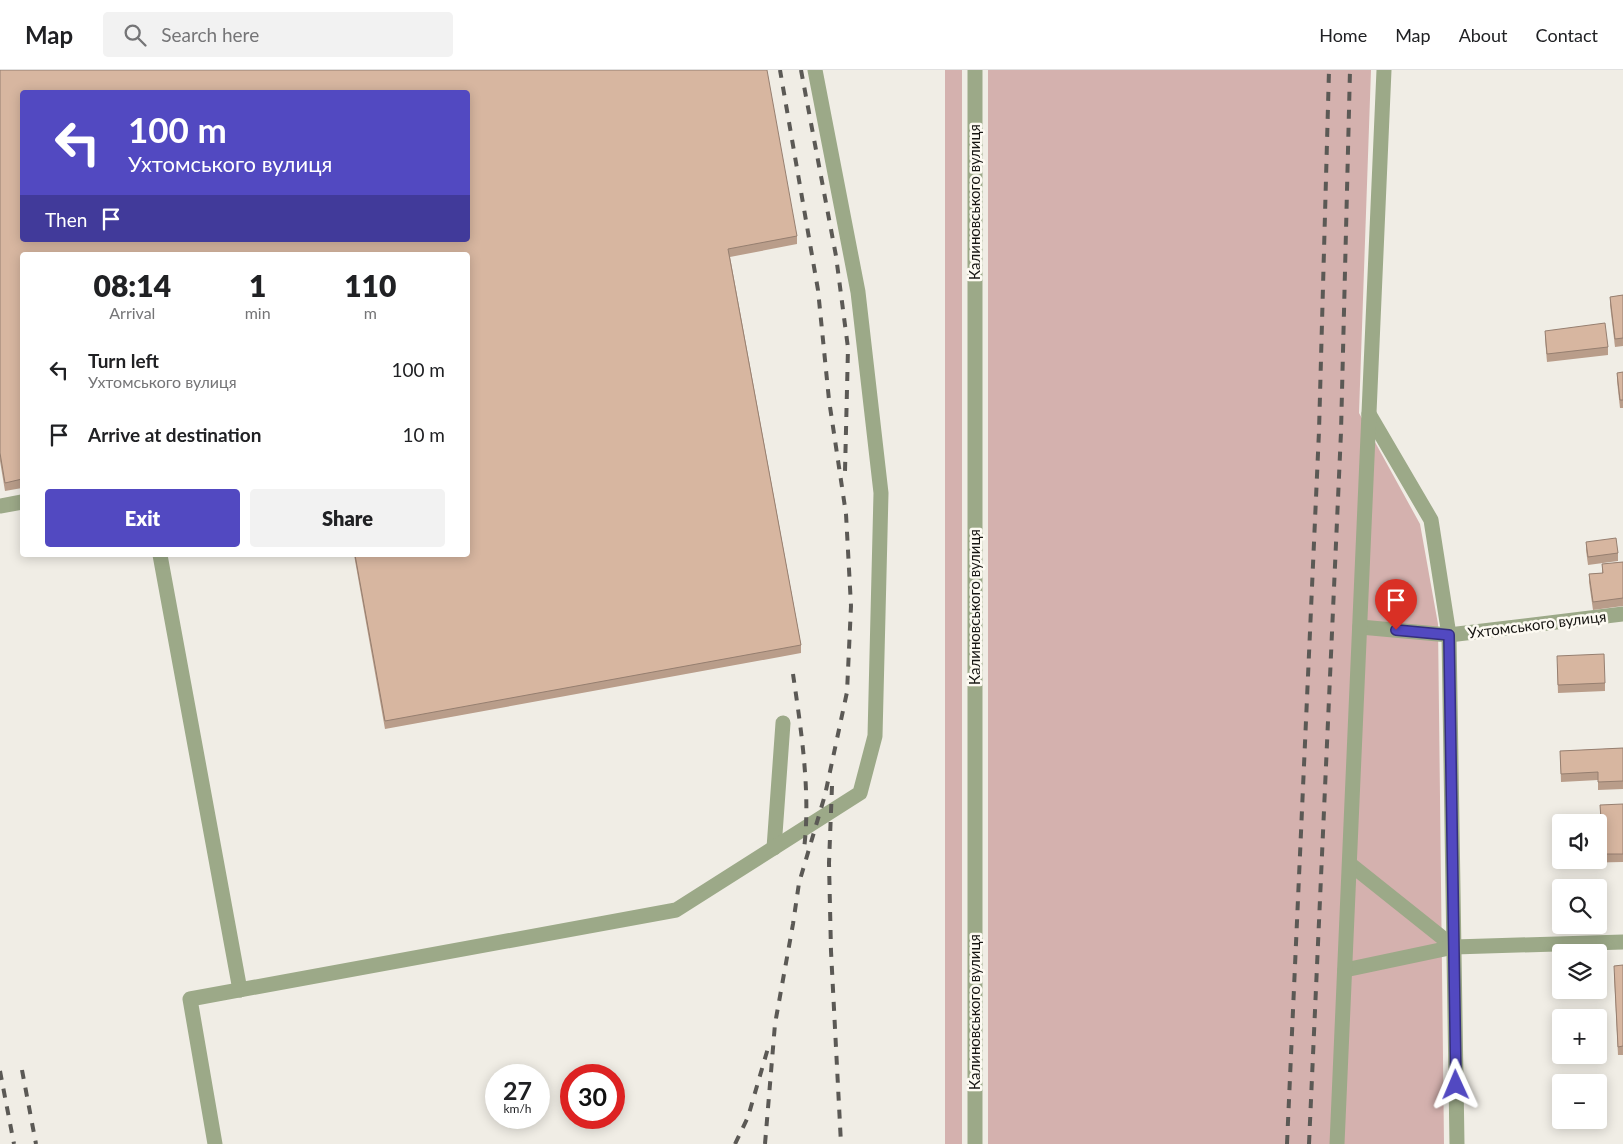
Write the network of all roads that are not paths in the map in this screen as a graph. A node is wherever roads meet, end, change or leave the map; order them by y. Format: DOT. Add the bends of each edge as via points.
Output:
graph roads {
  1 [pos="815,70"];
  2 [pos="975,70"];
  3 [pos="1384,70"];
  4 [pos="1369,414"];
  5 [pos="20,502"];
  6 [pos="0,506"];
  7 [pos="160,557"];
  8 [pos="1623,614"];
  9 [pos="1360,627"];
  10 [pos="1449,635"];
  11 [pos="783,723"];
  12 [pos="774,848"];
  13 [pos="1350,864"];
  14 [pos="1623,942"];
  15 [pos="1454,947"];
  16 [pos="1345,970"];
  17 [pos="240,990"];
  18 [pos="215,1144"];
  19 [pos="975,1144"];
  20 [pos="1338,1144"];
  21 [pos="1457,1144"];
  1 -- 12 [label="street" via="858,292 881,494 875,736 860,794"];
  2 -- 19 [label="street, Калиновського вулиця"];
  3 -- 4 [label="street"];
  4 -- 9 [label="street"];
  4 -- 10 [label="street" via="1431,520"];
  5 -- 6 [label="street"];
  7 -- 17 [label="street"];
  8 -- 10 [label="street, Ухтомського вулиця"];
  9 -- 10 [label="street, Ухтомського вулиця"];
  9 -- 13 [label="street"];
  10 -- 15 [label="street"];
  11 -- 12 [label="street"];
  12 -- 17 [label="street" via="676,910"];
  13 -- 15 [label="street"];
  13 -- 16 [label="street"];
  14 -- 15 [label="street"];
  15 -- 16 [label="street"];
  15 -- 21 [label="street"];
  16 -- 20 [label="street"];
  17 -- 18 [label="street" via="190,999"];
}
